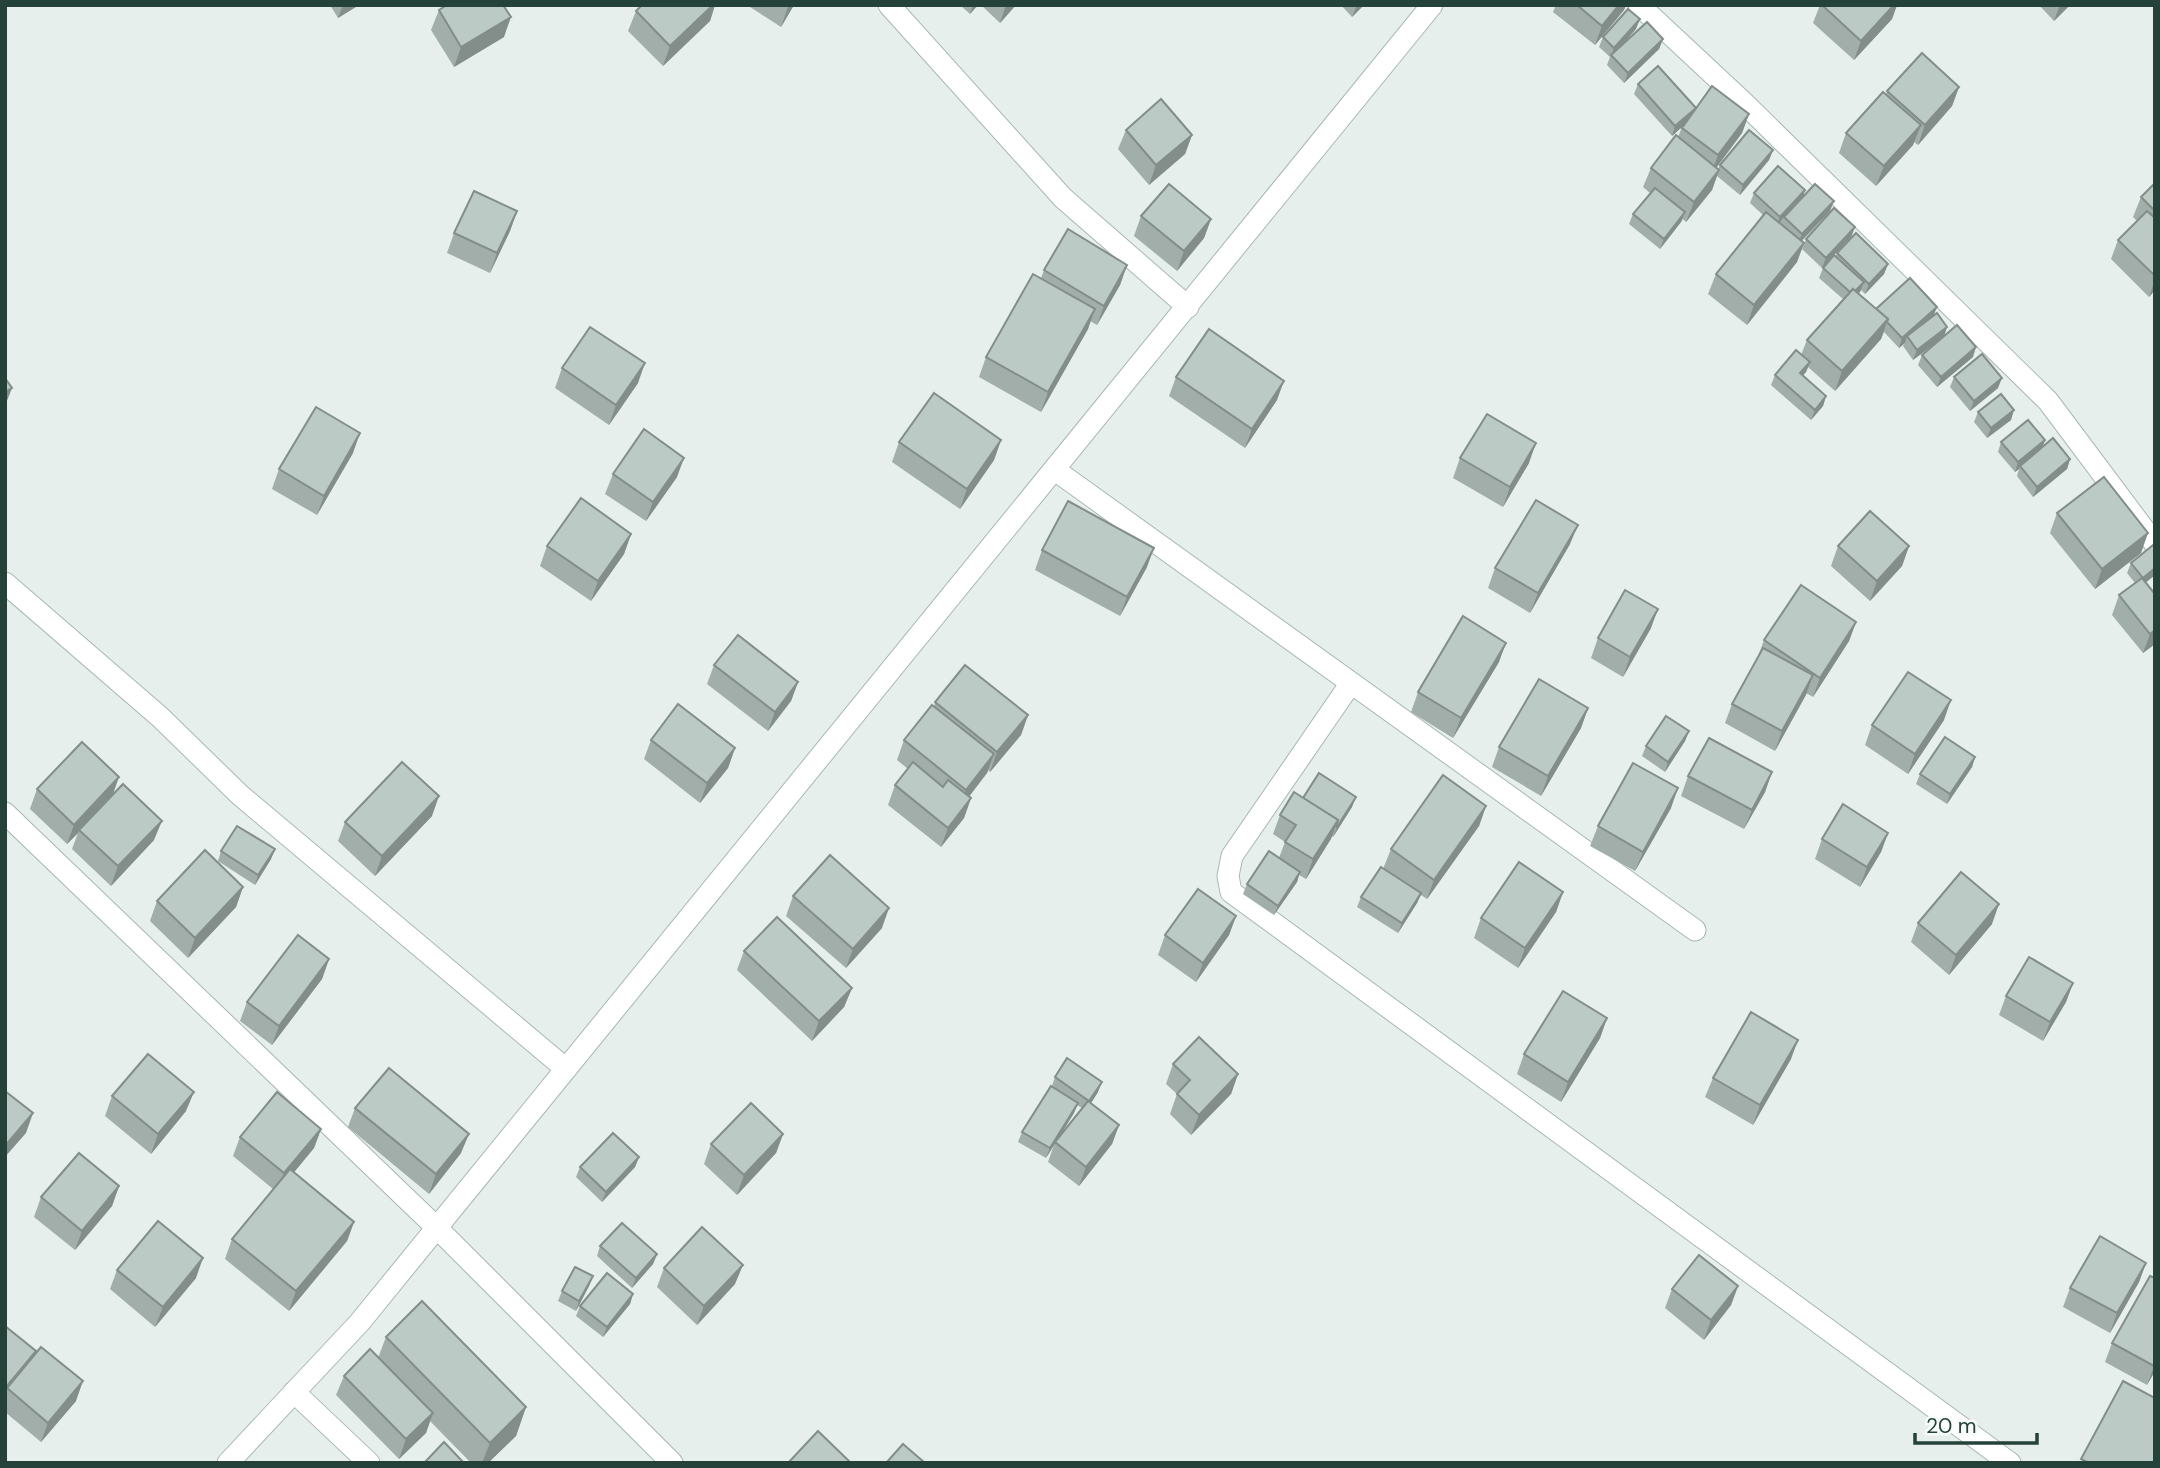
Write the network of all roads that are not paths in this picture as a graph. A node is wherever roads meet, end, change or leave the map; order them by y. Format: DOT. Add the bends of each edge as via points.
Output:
graph roads {
  1 [pos="889,5"];
  2 [pos="1432,5"];
  3 [pos="1639,5"];
  4 [pos="1188,307"];
  5 [pos="1055,470"];
  6 [pos="2155,544"];
  7 [pos="5,583"];
  8 [pos="1351,682"];
  9 [pos="5,813"];
  10 [pos="1696,930"];
  11 [pos="566,1069"];
  12 [pos="437,1228"];
  13 [pos="294,1392"];
  14 [pos="228,1463"];
  15 [pos="369,1463"];
  16 [pos="672,1463"];
  17 [pos="2010,1463"];
  1 -- 4 [label="street" via="1063,198"];
  2 -- 4 [label="street"];
  3 -- 6 [label="street" via="2048,401"];
  4 -- 5 [label="street"];
  5 -- 8 [label="street"];
  5 -- 11 [label="street"];
  7 -- 11 [label="street" via="160,717 240,795"];
  8 -- 10 [label="street"];
  8 -- 17 [label="street" via="1232,856 1231,892"];
  9 -- 12 [label="street"];
  11 -- 12 [label="street"];
  12 -- 13 [label="street" via="360,1322"];
  12 -- 16 [label="street"];
  13 -- 14 [label="street"];
  13 -- 15 [label="street"];
}
